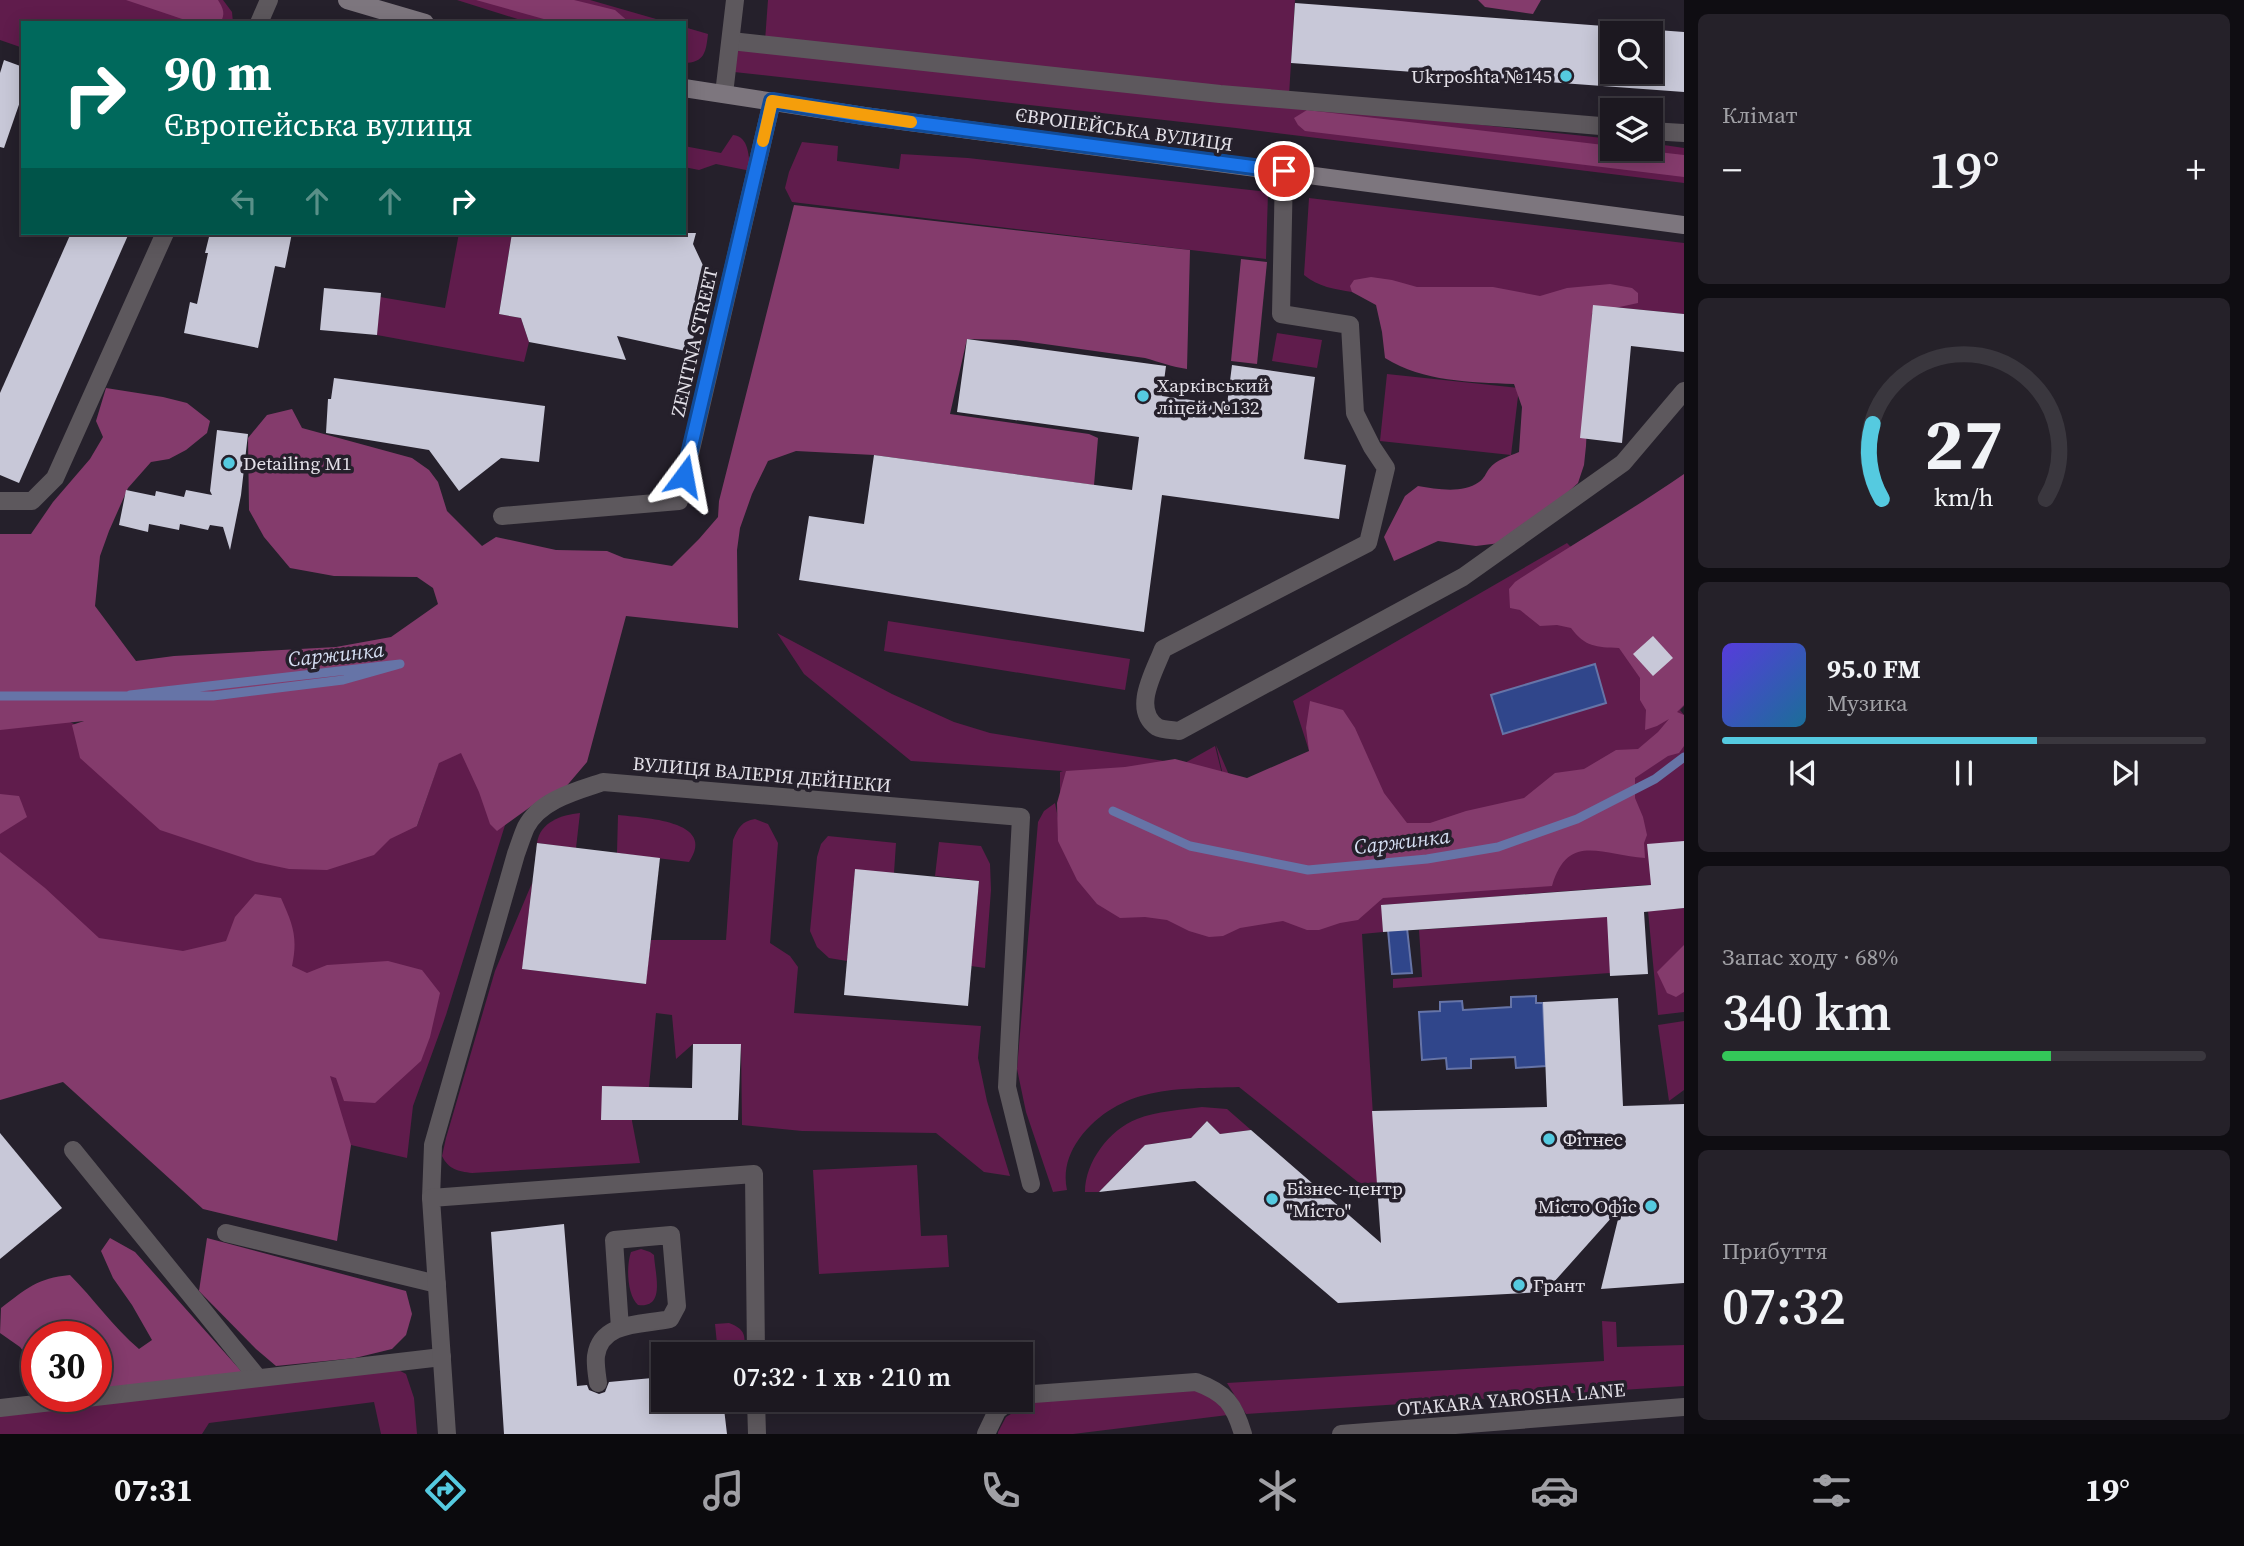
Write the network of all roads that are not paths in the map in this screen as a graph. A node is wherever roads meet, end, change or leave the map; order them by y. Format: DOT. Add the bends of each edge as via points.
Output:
graph roads {
  1 [pos="269,0"];
  2 [pos="347,0"];
  3 [pos="734,0"];
  4 [pos="260,21"];
  5 [pos="418,21"];
  6 [pos="731,41"];
  7 [pos="686,88"];
  8 [pos="724,94"];
  9 [pos="772,101"];
  10 [pos="1600,126"];
  11 [pos="1663,132"];
  12 [pos="1684,133"];
  13 [pos="1284,171"];
  14 [pos="1684,225"];
  15 [pos="164,235"];
  16 [pos="1684,391"];
  17 [pos="0,501"];
  18 [pos="502,516"];
  19 [pos="73,1150"];
  20 [pos="1031,1184"];
  21 [pos="431,1198"];
  22 [pos="226,1233"];
  23 [pos="437,1284"];
  24 [pos="620,1328"];
  25 [pos="756,1342"];
  26 [pos="442,1357"];
  27 [pos="258,1378"];
  28 [pos="598,1383"];
  29 [pos="1033,1394"];
  30 [pos="1684,1407"];
  31 [pos="0,1408"];
  32 [pos="757,1412"];
  33 [pos="997,1412"];
  34 [pos="447,1434"];
  35 [pos="757,1434"];
  36 [pos="986,1434"];
  37 [pos="1243,1434"];
  38 [pos="1340,1434"];
  1 -- 4 [label="street"];
  2 -- 5 [label="main road"];
  3 -- 6 [label="street"];
  6 -- 8 [label="street"];
  6 -- 10 [label="street" via="1220,94"];
  7 -- 8 [label="main road, ЄВРОПЕЙСЬКА ВУЛИЦЯ"];
  8 -- 9 [label="main road, ЄВРОПЕЙСЬКА ВУЛИЦЯ"];
  9 -- 13 [label="main road, ЄВРОПЕЙСЬКА ВУЛИЦЯ"];
  9 -- 18 [label="street, ZENITNA STREET" via="679,501"];
  11 -- 12 [label="street"];
  13 -- 14 [label="main road, ЄВРОПЕЙСЬКА ВУЛИЦЯ"];
  13 -- 16 [label="street" via="1281,314 1350,326 1355,413 1386,468 1368,544 1163,649 1145,694 1147,716 1158,728 1179,731 1463,577 1623,463"];
  15 -- 17 [label="street" via="55,478 32,501"];
  19 -- 27 [label="street"];
  20 -- 21 [label="street, ВУЛИЦЯ ВАЛЕРІЯ ДЕЙНЕКИ" via="1007,1087 1021,817 603,782 565,794 538,812 527,826 433,1144"];
  21 -- 23 [label="street, ВУЛИЦЯ ВАЛЕРІЯ ДЕЙНЕКИ"];
  21 -- 25 [label="street" via="754,1174"];
  22 -- 23 [label="street"];
  23 -- 26 [label="street, ВУЛИЦЯ ВАЛЕРІЯ ДЕЙНЕКИ"];
  24 -- 24 [label="street" via="670,1319 677,1306 671,1235 614,1240"];
  24 -- 28 [label="street" via="610,1332 596,1354"];
  26 -- 27 [label="street"];
  26 -- 34 [label="street, ВУЛИЦЯ ВАЛЕРІЯ ДЕЙНЕКИ"];
  27 -- 31 [label="street"];
  29 -- 37 [label="street" via="1196,1382 1229,1401"];
  30 -- 38 [label="street, OTAKARA YAROSHA LANE"];
  32 -- 35 [label="street"];
  33 -- 36 [label="street"];
}
